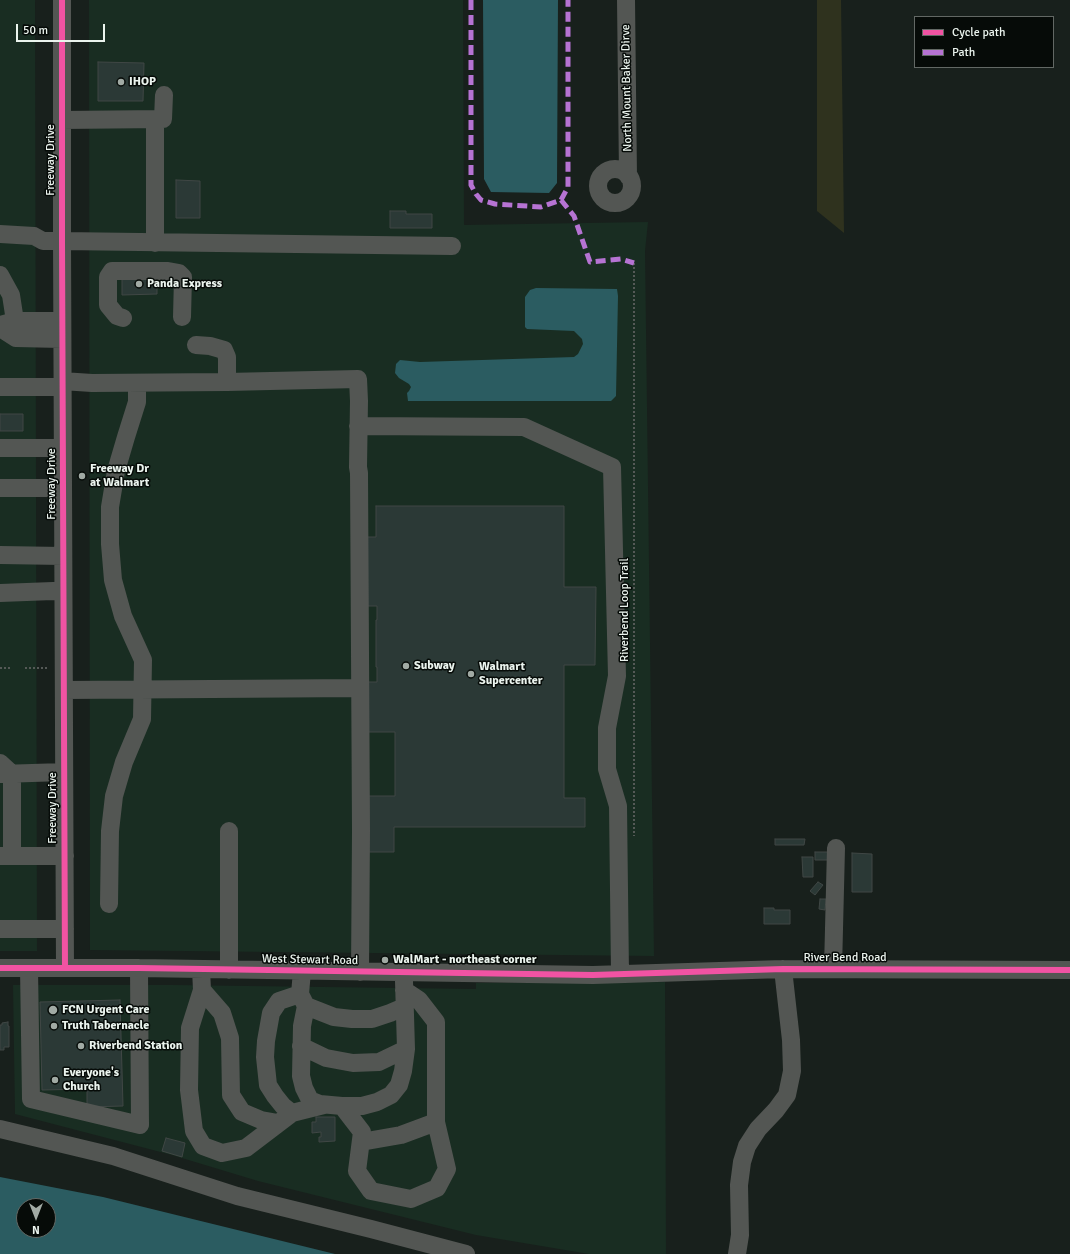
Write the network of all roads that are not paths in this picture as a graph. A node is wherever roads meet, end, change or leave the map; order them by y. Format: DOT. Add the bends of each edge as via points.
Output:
graph roads {
  1 [pos="62,0"];
  2 [pos="626,0"];
  3 [pos="164,95"];
  4 [pos="62,120"];
  5 [pos="154,120"];
  6 [pos="628,176"];
  7 [pos="0,234"];
  8 [pos="62,241"];
  9 [pos="155,243"];
  10 [pos="452,246"];
  11 [pos="0,275"];
  12 [pos="182,317"];
  13 [pos="123,318"];
  14 [pos="62,321"];
  15 [pos="5,325"];
  16 [pos="62,339"];
  17 [pos="196,345"];
  18 [pos="228,382"];
  19 [pos="137,383"];
  20 [pos="62,384"];
  21 [pos="0,387"];
  22 [pos="358,426"];
  23 [pos="0,448"];
  24 [pos="62,448"];
  25 [pos="0,488"];
  26 [pos="63,488"];
  27 [pos="0,555"];
  28 [pos="63,556"];
  29 [pos="63,592"];
  30 [pos="0,593"];
  31 [pos="360,688"];
  32 [pos="142,689"];
  33 [pos="64,690"];
  34 [pos="4,771"];
  35 [pos="64,772"];
  36 [pos="229,831"];
  37 [pos="836,848"];
  38 [pos="6,856"];
  39 [pos="65,856"];
  40 [pos="110,904"];
  41 [pos="0,929"];
  42 [pos="66,929"];
  43 [pos="0,968"];
  44 [pos="30,968"];
  45 [pos="65,968"];
  46 [pos="139,968"];
  47 [pos="201,969"];
  48 [pos="783,969"];
  49 [pos="833,969"];
  50 [pos="229,970"];
  51 [pos="1070,970"];
  52 [pos="302,971"];
  53 [pos="360,972"];
  54 [pos="404,972"];
  55 [pos="620,974"];
  56 [pos="202,990"];
  57 [pos="404,998"];
  58 [pos="303,1000"];
  59 [pos="301,1046"];
  60 [pos="406,1049"];
  61 [pos="324,1105"];
  62 [pos="342,1106"];
  63 [pos="285,1118"];
  64 [pos="436,1122"];
  65 [pos="0,1129"];
  66 [pos="361,1142"];
  67 [pos="466,1254"];
  68 [pos="737,1254"];
  1 -- 4 [label="street, Freeway Drive"];
  2 -- 6 [label="street, North Mount Baker Dirve"];
  3 -- 5 [label="street" via="164,119"];
  4 -- 5 [label="street"];
  4 -- 8 [label="street, Freeway Drive"];
  5 -- 9 [label="street"];
  7 -- 8 [label="street" via="34,236 43,241"];
  8 -- 9 [label="street"];
  8 -- 14 [label="street, Freeway Drive"];
  9 -- 10 [label="street"];
  11 -- 15 [label="street" via="12,295"];
  12 -- 13 [label="street" via="182,277 179,273 112,271 108,277 108,305"];
  14 -- 15 [label="street"];
  14 -- 16 [label="street, Freeway Drive"];
  15 -- 16 [label="street" via="16,338"];
  16 -- 20 [label="street, Freeway Drive"];
  17 -- 18 [label="street" via="224,350 227,357"];
  18 -- 19 [label="street"];
  18 -- 22 [label="street" via="358,379"];
  19 -- 20 [label="street"];
  19 -- 32 [label="street" via="137,402 116,471 110,507 110,544 113,580 123,616 143,660"];
  20 -- 21 [label="street"];
  20 -- 24 [label="street, Freeway Drive"];
  22 -- 31 [label="street"];
  22 -- 55 [label="street" via="524,427 612,467 617,676 607,728 607,769 618,806"];
  23 -- 24 [label="street"];
  24 -- 26 [label="street, Freeway Drive"];
  25 -- 26 [label="street"];
  26 -- 28 [label="street, Freeway Drive"];
  27 -- 28 [label="street"];
  28 -- 29 [label="street, Freeway Drive"];
  29 -- 30 [label="street"];
  29 -- 33 [label="street, Freeway Drive"];
  31 -- 32 [label="street"];
  31 -- 53 [label="street"];
  32 -- 33 [label="street"];
  32 -- 40 [label="street" via="142,719 124,762 114,796 110,831"];
  33 -- 35 [label="street, Freeway Drive"];
  34 -- 35 [label="street"];
  34 -- 38 [label="street"];
  35 -- 39 [label="street, Freeway Drive"];
  36 -- 50 [label="street"];
  37 -- 49 [label="street"];
  38 -- 39 [label="street"];
  39 -- 42 [label="street, Freeway Drive"];
  41 -- 42 [label="street"];
  42 -- 45 [label="street, Freeway Drive"];
  43 -- 44 [label="street, West Stewart Road"];
  44 -- 45 [label="street, West Stewart Road"];
  44 -- 46 [label="street" via="31,1098 140,1125"];
  45 -- 46 [label="street, West Stewart Road"];
  46 -- 47 [label="street, West Stewart Road"];
  47 -- 50 [label="street, West Stewart Road"];
  47 -- 56 [label="street"];
  48 -- 49 [label="street, River Bend Road"];
  48 -- 55 [label="street, River Bend Road"];
  48 -- 68 [label="street" via="792,1071 787,1095 758,1129 747,1146 742,1162"];
  49 -- 51 [label="street, River Bend Road"];
  50 -- 52 [label="street, West Stewart Road"];
  52 -- 53 [label="street, West Stewart Road"];
  52 -- 58 [label="street"];
  53 -- 54 [label="street, West Stewart Road"];
  54 -- 55 [label="street, West Stewart Road"];
  54 -- 57 [label="street"];
  56 -- 63 [label="street" via="222,1013 230,1038 231,1095 242,1112 261,1120"];
  56 -- 63 [label="street" via="190,1028 189,1090 194,1131 203,1146 222,1153 246,1148"];
  57 -- 58 [label="street" via="390,1013 372,1019 334,1017"];
  57 -- 60 [label="street"];
  57 -- 64 [label="street" via="419,1000 436,1022"];
  58 -- 59 [label="street"];
  58 -- 63 [label="street" via="279,1001 271,1013 266,1041 268,1084 283,1106"];
  59 -- 60 [label="street" via="326,1058 353,1063 380,1062"];
  59 -- 61 [label="street" via="301,1076 304,1088 310,1100"];
  60 -- 62 [label="street" via="403,1071 391,1095 362,1106"];
  61 -- 62 [label="street"];
  61 -- 63 [label="street"];
  62 -- 66 [label="street" via="362,1132"];
  64 -- 66 [label="street" via="401,1135"];
  64 -- 66 [label="street" via="447,1169 437,1188 411,1199 371,1191 357,1171"];
  65 -- 67 [label="street" via="113,1156 236,1196"];
}
